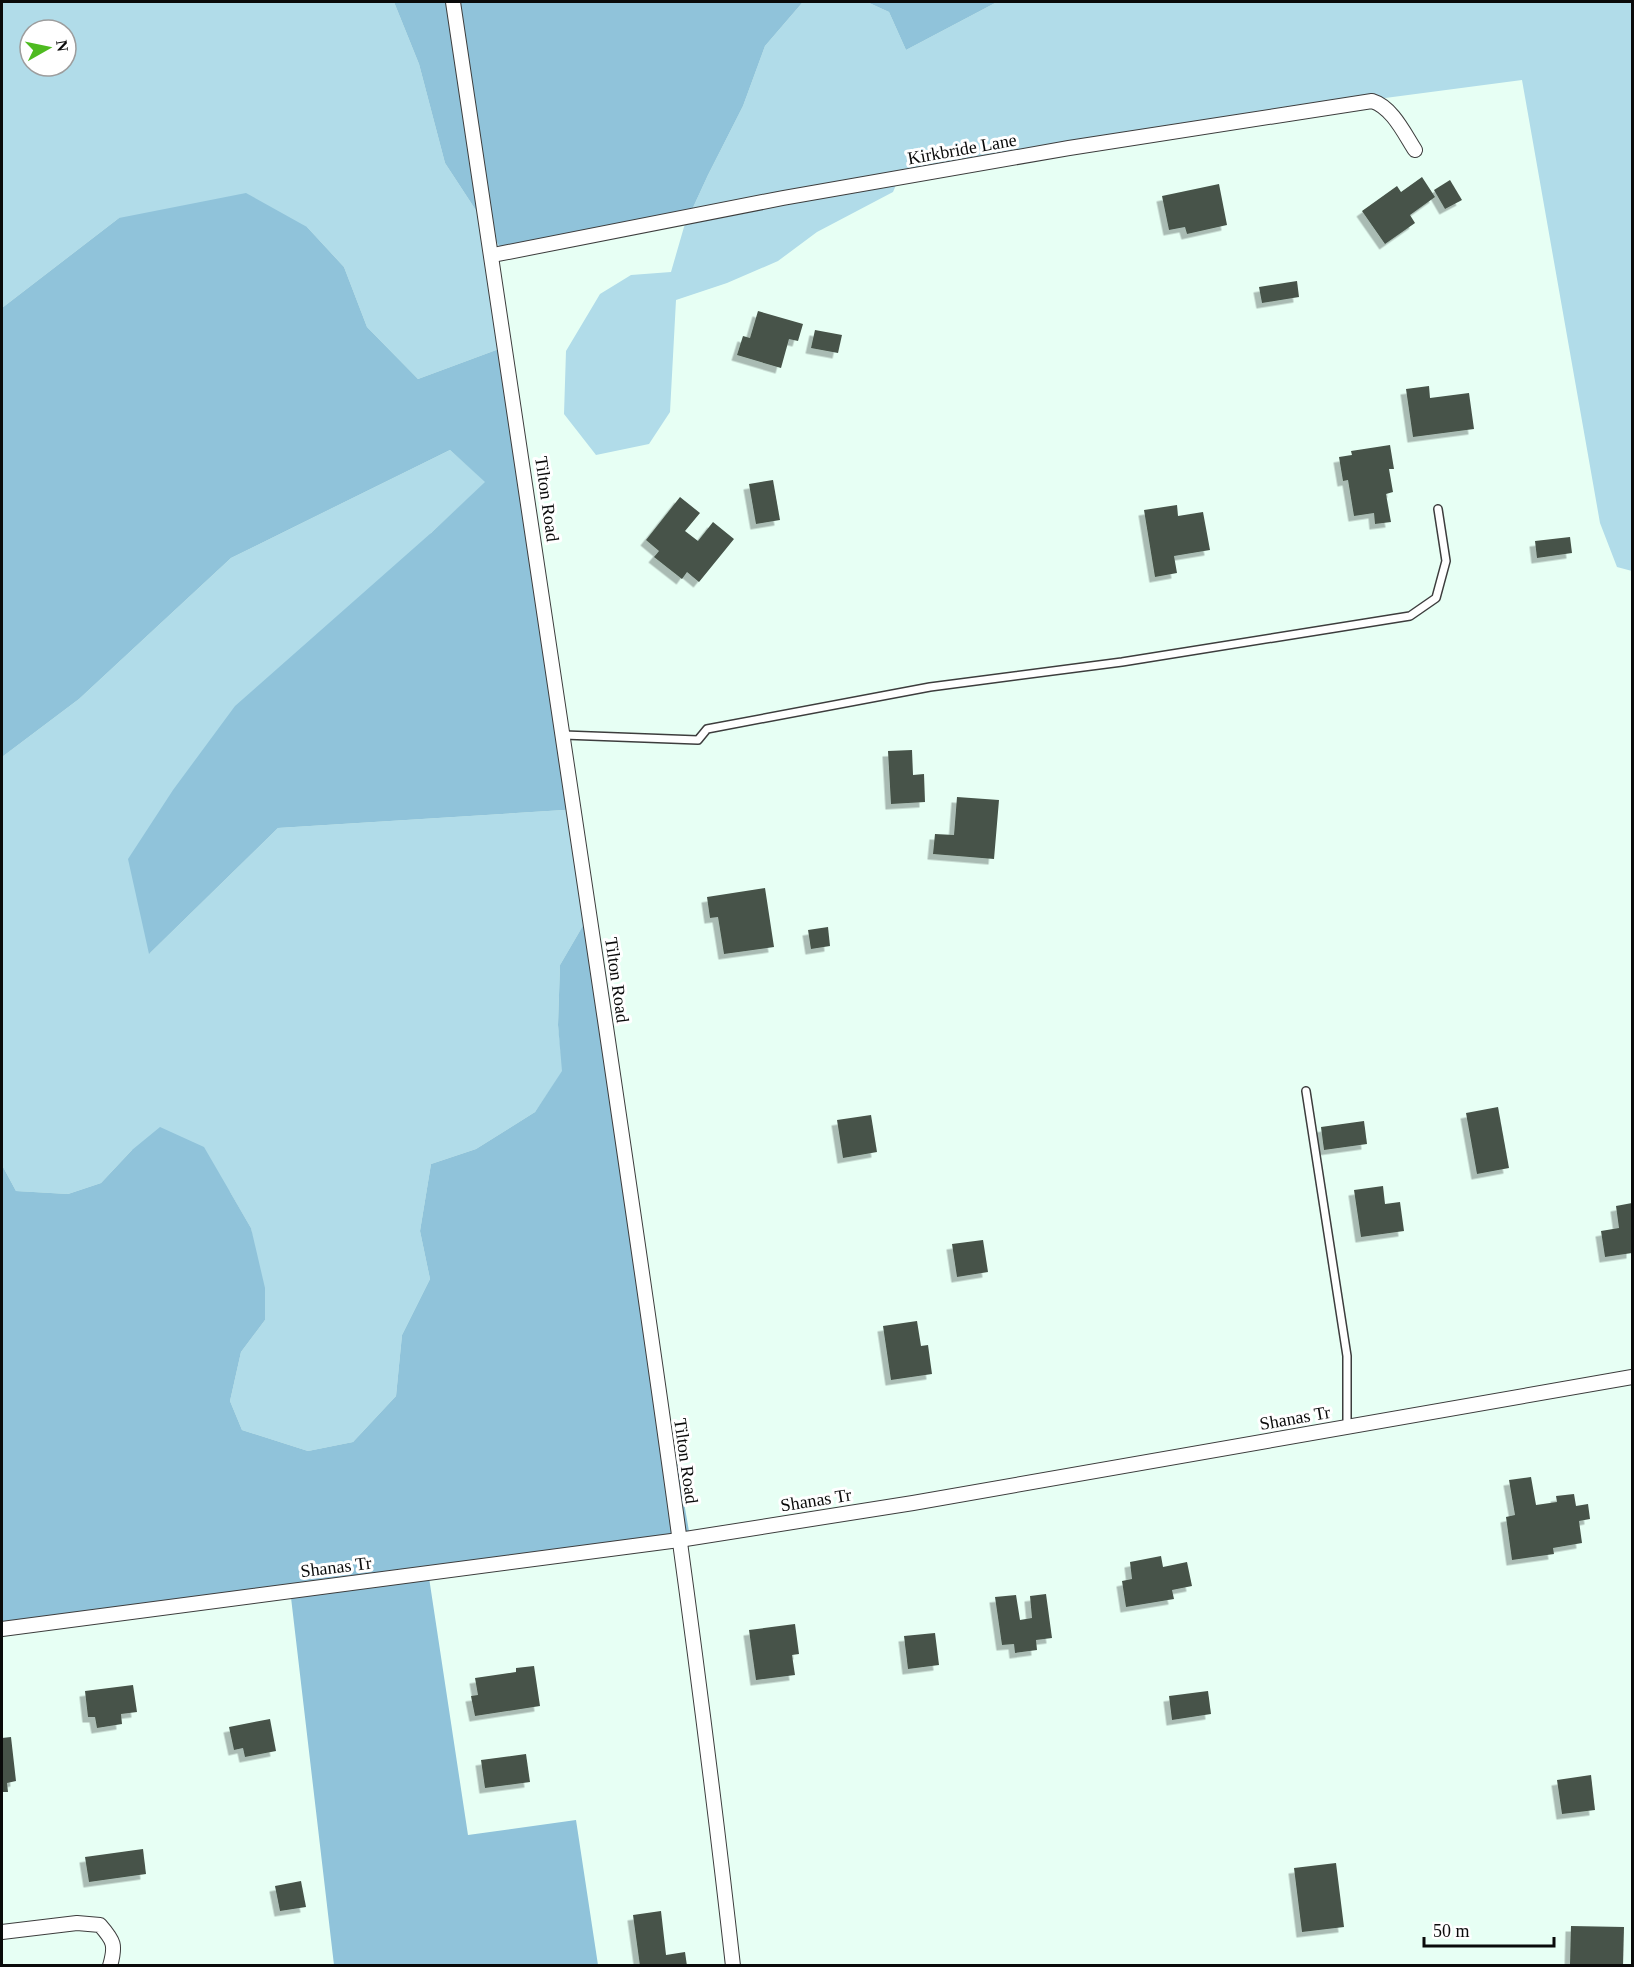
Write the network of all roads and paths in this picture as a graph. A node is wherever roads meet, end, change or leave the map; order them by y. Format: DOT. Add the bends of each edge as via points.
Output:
graph roads {
  1 [pos="453,2"];
  2 [pos="1415,150"];
  3 [pos="493,255"];
  4 [pos="1438,509"];
  5 [pos="564,735"];
  6 [pos="1305,1091"];
  7 [pos="1632,1377"];
  8 [pos="1347,1427"];
  9 [pos="679,1540"];
  10 [pos="2,1629"];
  11 [pos="2,1932"];
  12 [pos="110,1965"];
  13 [pos="733,1965"];
  1 -- 3 [label="street, Tilton Road"];
  2 -- 3 [label="street, Kirkbride Lane" via="1392,115 1372,100 852,186"];
  3 -- 5 [label="street, Tilton Road"];
  4 -- 5 [label="lane" via="1446,561 1436,598 1410,616 1122,662 930,687 707,729 698,740"];
  5 -- 9 [label="street, Tilton Road"];
  6 -- 8 [label="lane" via="1347,1356"];
  7 -- 8 [label="street, Shanas Tr"];
  8 -- 9 [label="street, Shanas Tr"];
  9 -- 10 [label="street, Shanas Tr"];
  9 -- 13 [label="street, Tilton Road"];
  11 -- 12 [label="street" via="77,1923 99,1925 115,1950"];
}
